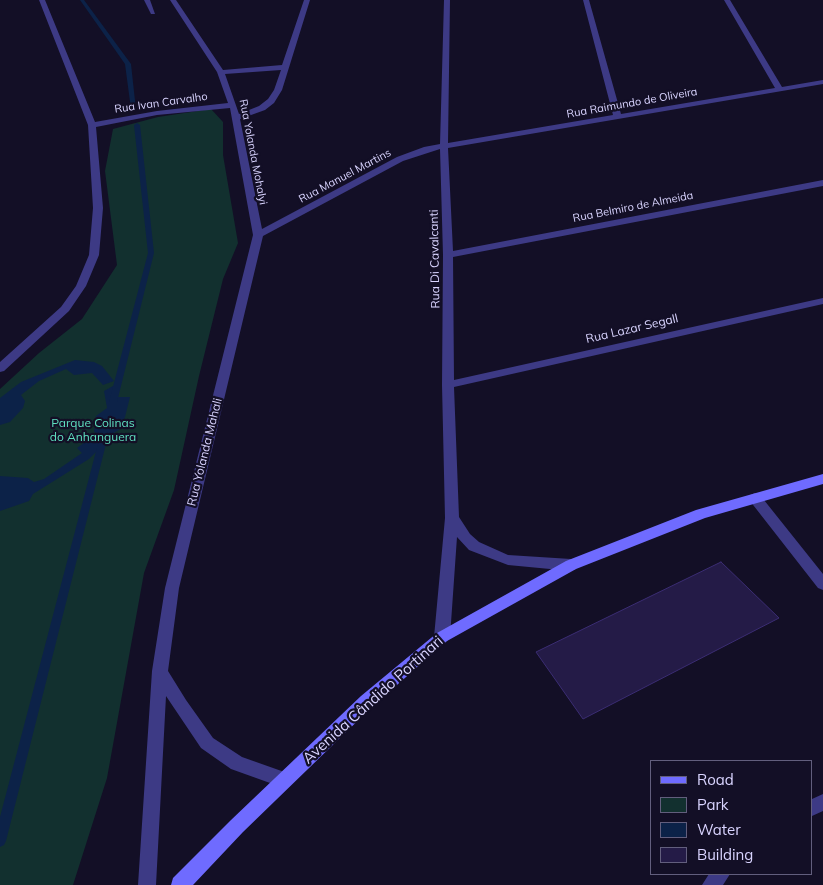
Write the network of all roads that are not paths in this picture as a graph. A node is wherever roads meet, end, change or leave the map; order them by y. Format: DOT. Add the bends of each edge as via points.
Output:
graph roads {
  1 [pos="42,0"];
  2 [pos="147,0"];
  3 [pos="173,0"];
  4 [pos="307,0"];
  5 [pos="447,0"];
  6 [pos="586,0"];
  7 [pos="728,0"];
  8 [pos="153,13"];
  9 [pos="285,67"];
  10 [pos="221,72"];
  11 [pos="823,82"];
  12 [pos="780,89"];
  13 [pos="233,105"];
  14 [pos="237,117"];
  15 [pos="618,117"];
  16 [pos="92,124"];
  17 [pos="445,145"];
  18 [pos="823,183"];
  19 [pos="258,235"];
  20 [pos="448,255"];
  21 [pos="823,301"];
  22 [pos="13,357"];
  23 [pos="0,360"];
  24 [pos="0,368"];
  25 [pos="448,385"];
  26 [pos="823,479"];
  27 [pos="754,498"];
  28 [pos="452,518"];
  29 [pos="571,565"];
  30 [pos="823,584"];
  31 [pos="442,637"];
  32 [pos="160,671"];
  33 [pos="284,780"];
  34 [pos="720,875"];
  35 [pos="147,885"];
  36 [pos="180,885"];
  37 [pos="711,885"];
  1 -- 16 [label="street"];
  2 -- 8 [label="street"];
  3 -- 10 [label="street, Rua Yolanda Mohalyi"];
  4 -- 9 [label="street"];
  5 -- 17 [label="street, Rua Di Cavalcanti"];
  6 -- 15 [label="street"];
  7 -- 12 [label="street"];
  9 -- 10 [label="street"];
  9 -- 14 [label="street" via="271,101 262,108"];
  10 -- 13 [label="street, Rua Yolanda Mohalyi"];
  11 -- 12 [label="street, Rua Raimundo de Oliveira"];
  12 -- 15 [label="street, Rua Raimundo de Oliveira"];
  13 -- 14 [label="street, Rua Yolanda Mohalyi"];
  13 -- 16 [label="street, Rua Ivan Carvalho"];
  14 -- 19 [label="street, Rua Yolanda Mohalyi"];
  15 -- 17 [label="street, Rua Raimundo de Oliveira"];
  16 -- 22 [label="street" via="98,208 94,255 81,286 65,309"];
  17 -- 19 [label="street, Rua Manuel Martins" via="400,159"];
  17 -- 20 [label="street, Rua Di Cavalcanti"];
  18 -- 20 [label="street, Rua Belmiro de Almeida"];
  19 -- 32 [label="street, Rua Yolanda Mahali" via="172,588"];
  20 -- 25 [label="street, Rua Di Cavalcanti"];
  21 -- 25 [label="street, Rua Lazar Segall"];
  22 -- 23 [label="street"];
  22 -- 24 [label="street"];
  25 -- 28 [label="street, Rua Di Cavalcanti"];
  26 -- 27 [label="main road, Avenida Cândido Portinari"];
  27 -- 29 [label="main road, Avenida Cândido Portinari" via="701,514"];
  27 -- 30 [label="street"];
  28 -- 29 [label="street" via="465,538 488,553 508,560"];
  28 -- 31 [label="street, Rua Di Cavalcanti"];
  29 -- 31 [label="main road, Avenida Cândido Portinari"];
  31 -- 33 [label="main road, Avenida Cândido Portinari" via="367,701"];
  32 -- 33 [label="street" via="207,743 237,763"];
  32 -- 35 [label="street, Rua Yolanda Mahali"];
  33 -- 36 [label="main road, Avenida Cândido Portinari"];
  34 -- 37 [label="street"];
}
